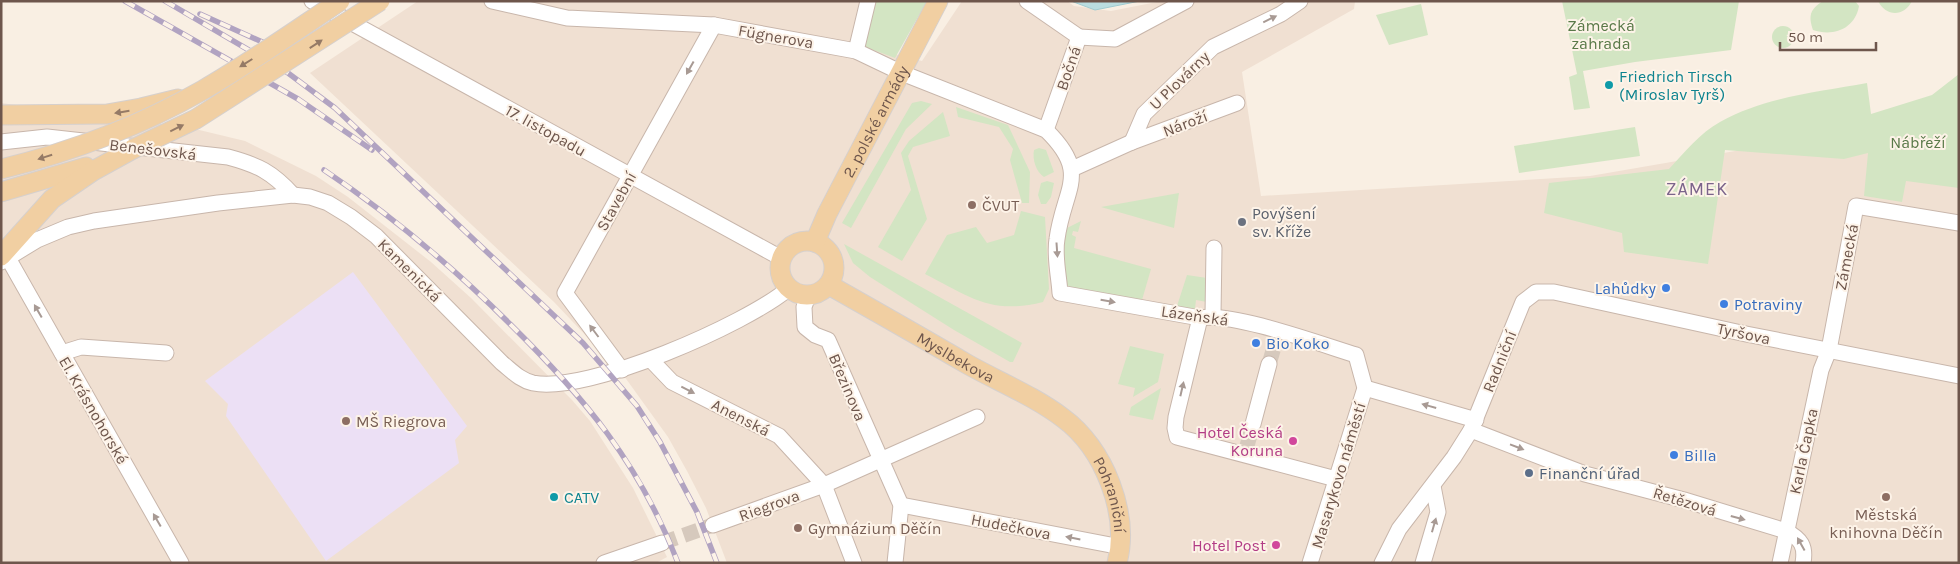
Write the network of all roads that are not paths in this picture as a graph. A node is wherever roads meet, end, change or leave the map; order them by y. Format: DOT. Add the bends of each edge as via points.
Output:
graph roads {
  1 [pos="312,1"];
  2 [pos="340,1"];
  3 [pos="380,1"];
  4 [pos="492,1"];
  5 [pos="868,1"];
  6 [pos="938,1"];
  7 [pos="1027,1"];
  8 [pos="1186,1"];
  9 [pos="1300,1"];
  10 [pos="714,25"];
  11 [pos="1079,37"];
  12 [pos="856,51"];
  13 [pos="902,73"];
  14 [pos="202,90"];
  15 [pos="1237,103"];
  16 [pos="1,115"];
  17 [pos="1046,130"];
  18 [pos="1,142"];
  19 [pos="1132,142"];
  20 [pos="133,149"];
  21 [pos="1072,169"];
  22 [pos="1,170"];
  23 [pos="630,176"];
  24 [pos="1,192"];
  25 [pos="293,195"];
  26 [pos="1959,223"];
  27 [pos="815,242"];
  28 [pos="1214,248"];
  29 [pos="3,258"];
  30 [pos="781,258"];
  31 [pos="829,284"];
  32 [pos="788,289"];
  33 [pos="1530,294"];
  34 [pos="808,296"];
  35 [pos="1206,317"];
  36 [pos="1829,350"];
  37 [pos="62,353"];
  38 [pos="166,353"];
  39 [pos="1356,355"];
  40 [pos="650,360"];
  41 [pos="1269,364"];
  42 [pos="622,370"];
  43 [pos="1959,376"];
  44 [pos="1365,388"];
  45 [pos="977,417"];
  46 [pos="1253,424"];
  47 [pos="1473,425"];
  48 [pos="1080,433"];
  49 [pos="880,460"];
  50 [pos="1336,479"];
  51 [pos="824,485"];
  52 [pos="1433,486"];
  53 [pos="901,506"];
  54 [pos="713,525"];
  55 [pos="1786,532"];
  56 [pos="662,543"];
  57 [pos="1119,555"];
  58 [pos="635,558"];
  59 [pos="181,563"];
  60 [pos="604,563"];
  61 [pos="854,563"];
  62 [pos="896,563"];
  63 [pos="1310,563"];
  64 [pos="1382,563"];
  65 [pos="1423,563"];
  66 [pos="1780,563"];
  67 [pos="1803,563"];
  1 -- 23 [label="street, 17. listopadu"];
  2 -- 14 [label="main road, one-way, bridge"];
  20 -- 3 [label="main road, one-way, bridge" via="196,119"];
  4 -- 10 [label="street, Fügnerova" via="566,18"];
  5 -- 12 [label="street"];
  6 -- 13 [label="main road, 2. polské armády"];
  7 -- 11 [label="street, Bočná"];
  8 -- 11 [label="street" via="1115,38"];
  19 -- 9 [label="street, U Plovárny, one-way" via="1144,114 1213,47 1281,14"];
  10 -- 12 [label="street, Fügnerova"];
  10 -- 23 [label="street, Stavební, one-way"];
  11 -- 17 [label="street, Bočná"];
  12 -- 13 [label="street, Fügnerova"];
  13 -- 17 [label="street, Fügnerova"];
  13 -- 27 [label="main road, 2. polské armády"];
  14 -- 16 [label="main road, one-way, bridge" via="162,104 107,114"];
  14 -- 22 [label="main road, one-way, bridge" via="112,133"];
  15 -- 19 [label="street, Nároží"];
  17 -- 21 [label="street" via="1063,146"];
  18 -- 25 [label="street, Benešovská" via="47,137 228,158 256,165 277,178"];
  19 -- 21 [label="street"];
  20 -- 24 [label="main road" via="71,172"];
  20 -- 29 [label="main road" via="80,179 42,207"];
  21 -- 35 [label="street, Lázeňská, one-way" via="1056,241 1060,293"];
  23 -- 30 [label="street, 17. listopadu"];
  42 -- 23 [label="street, Stavební, one-way" via="565,293"];
  25 -- 29 [label="street, Kamenická" via="94,221 68,227"];
  25 -- 42 [label="street, Kamenická" via="328,203 376,236 522,380 556,384"];
  26 -- 36 [label="street, Zámecká" via="1856,206"];
  27 -- 30 [label="main road" via="801,242 789,247"];
  27 -- 31 [label="main road" via="826,248 833,260 834,273"];
  28 -- 35 [label="street"];
  37 -- 29 [label="street, El. Krásnohorské, one-way"];
  30 -- 32 [label="main road" via="781,274"];
  31 -- 34 [label="main road" via="820,293"];
  31 -- 48 [label="main road, Myslbekova" via="1046,406"];
  32 -- 34 [label="main road"];
  32 -- 40 [label="street, Kamenická" via="758,310"];
  33 -- 36 [label="street, Tyršova" via="1554,292"];
  33 -- 47 [label="street, Radniční" via="1523,302"];
  34 -- 49 [label="street, Březinova" via="804,308 805,326 828,340"];
  35 -- 39 [label="street, Lázeňská" via="1276,338"];
  50 -- 35 [label="street, one-way" via="1246,451 1177,437 1176,417"];
  36 -- 43 [label="street, Tyršova"];
  36 -- 55 [label="street, Karla Čapka" via="1821,370"];
  37 -- 38 [label="street" via="81,347"];
  59 -- 37 [label="street, El. Krásnohorské, one-way"];
  39 -- 44 [label="street, Masarykovo náměstí"];
  40 -- 42 [label="street, Kamenická"];
  40 -- 51 [label="street, Anenská, one-way" via="672,382 779,436"];
  41 -- 46 [label="street"];
  47 -- 44 [label="street, Masarykovo náměstí, one-way"];
  44 -- 50 [label="street, Masarykovo náměstí"];
  45 -- 49 [label="street, Riegrova"];
  47 -- 52 [label="street"];
  47 -- 55 [label="street, Řetězová, one-way" via="1585,474"];
  48 -- 57 [label="main road, Pohraniční" via="1095,455 1117,501"];
  49 -- 51 [label="street, Riegrova"];
  49 -- 53 [label="street"];
  50 -- 63 [label="street, Masarykovo náměstí"];
  51 -- 54 [label="street, Riegrova"];
  51 -- 61 [label="street"];
  52 -- 64 [label="street" via="1399,529"];
  65 -- 52 [label="street, one-way" via="1438,512"];
  57 -- 53 [label="street, Hudečkova, one-way"];
  53 -- 62 [label="street"];
  55 -- 66 [label="street, Karla Čapka"];
  67 -- 55 [label="street, one-way" via="1803,545 1798,537"];
  56 -- 58 [label="street"];
  58 -- 60 [label="street"];
}
